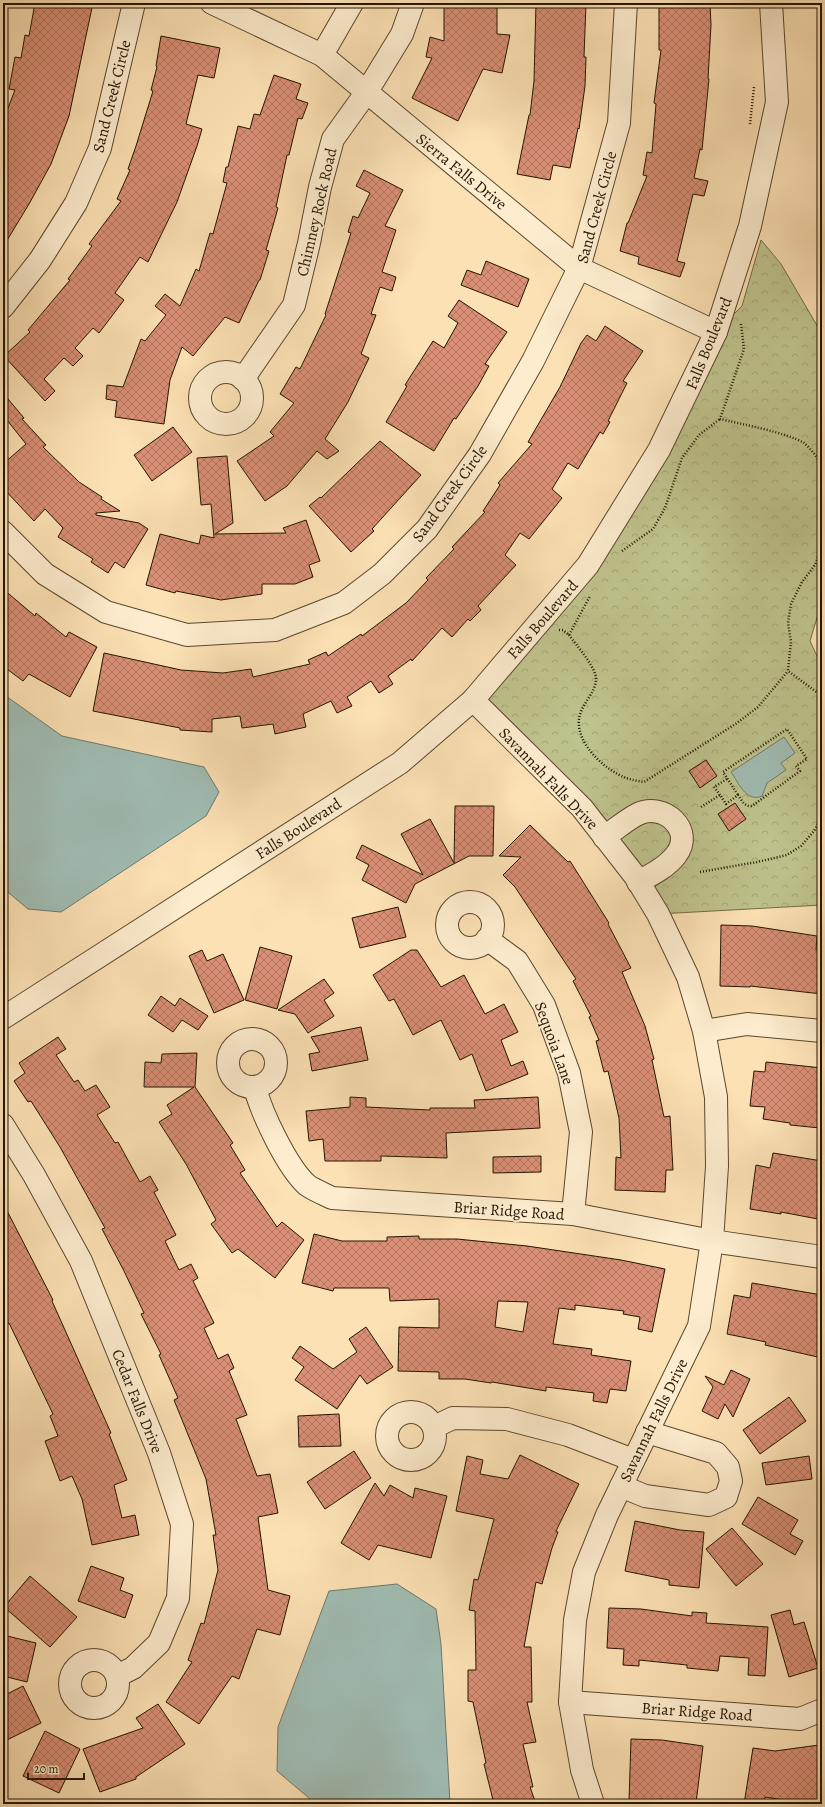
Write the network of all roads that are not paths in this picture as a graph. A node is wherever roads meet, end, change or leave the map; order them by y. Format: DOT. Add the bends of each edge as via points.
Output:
graph roads {
  1 [pos="134,3"];
  2 [pos="212,3"];
  3 [pos="352,3"];
  4 [pos="413,3"];
  5 [pos="626,3"];
  6 [pos="771,3"];
  7 [pos="322,55"];
  8 [pos="366,93"];
  9 [pos="580,268"];
  10 [pos="3,307"];
  11 [pos="716,332"];
  12 [pos="243,379"];
  13 [pos="3,532"];
  14 [pos="473,700"];
  15 [pos="604,837"];
  16 [pos="638,882"];
  17 [pos="487,940"];
  18 [pos="3,1018"];
  19 [pos="704,1030"];
  20 [pos="822,1031"];
  21 [pos="255,1088"];
  22 [pos="3,1125"];
  23 [pos="574,1214"];
  24 [pos="712,1241"];
  25 [pos="822,1257"];
  26 [pos="434,1427"];
  27 [pos="647,1432"];
  28 [pos="633,1460"];
  29 [pos="621,1486"];
  30 [pos="116,1676"];
  31 [pos="570,1702"];
  32 [pos="822,1710"];
  33 [pos="593,1804"];
  1 -- 10 [label="street, Sand Creek Circle" via="100,148 76,203 40,260"];
  2 -- 7 [label="street, Sierra Falls Drive"];
  3 -- 7 [label="street"];
  4 -- 8 [label="street, Chimney Rock Road" via="402,34"];
  5 -- 9 [label="street, Sand Creek Circle" via="619,123"];
  6 -- 11 [label="street, Falls Boulevard" via="777,102 750,226"];
  7 -- 8 [label="street, Sierra Falls Drive"];
  8 -- 9 [label="street, Sierra Falls Drive"];
  8 -- 12 [label="street, Chimney Rock Road" via="334,139 320,187 294,305"];
  9 -- 11 [label="street, Sierra Falls Drive"];
  9 -- 13 [label="street, Sand Creek Circle" via="533,361 480,454 427,528 382,574 344,603 275,630 187,635 106,612 45,574"];
  11 -- 14 [label="street, Falls Boulevard" via="659,450 588,565"];
  14 -- 15 [label="street, Savannah Falls Drive" via="582,808"];
  14 -- 18 [label="street, Falls Boulevard" via="400,763"];
  15 -- 16 [label="street, Savannah Falls Drive"];
  15 -- 16 [label="street" via="639,814 656,811 670,816 677,823 682,844 677,855 667,865"];
  16 -- 19 [label="street, Savannah Falls Drive" via="658,914 688,977"];
  17 -- 23 [label="street, Sequoia Lane" via="517,962 544,1005 569,1073 581,1132"];
  19 -- 20 [label="street" via="747,1024"];
  19 -- 24 [label="street, Savannah Falls Drive" via="716,1097 717,1166"];
  21 -- 23 [label="street, Briar Ridge Road" via="260,1105 292,1169 308,1186 332,1198"];
  22 -- 30 [label="street, Cedar Falls Drive" via="34,1175 81,1261 159,1453 182,1524 178,1598 159,1643 133,1668"];
  23 -- 24 [label="street, Briar Ridge Road"];
  24 -- 25 [label="street, Briar Ridge Road"];
  24 -- 27 [label="street, Savannah Falls Drive" via="699,1326"];
  26 -- 28 [label="street" via="453,1418 507,1419 568,1435"];
  27 -- 28 [label="street, Savannah Falls Drive"];
  27 -- 29 [label="street" via="716,1453 728,1467 731,1481 726,1497 709,1505 645,1496"];
  28 -- 29 [label="street, Savannah Falls Drive"];
  29 -- 31 [label="street, Savannah Falls Drive" via="584,1572 575,1620"];
  31 -- 32 [label="street, Briar Ridge Road" via="800,1719"];
  31 -- 33 [label="street, Savannah Falls Drive" via="582,1770"];
}
